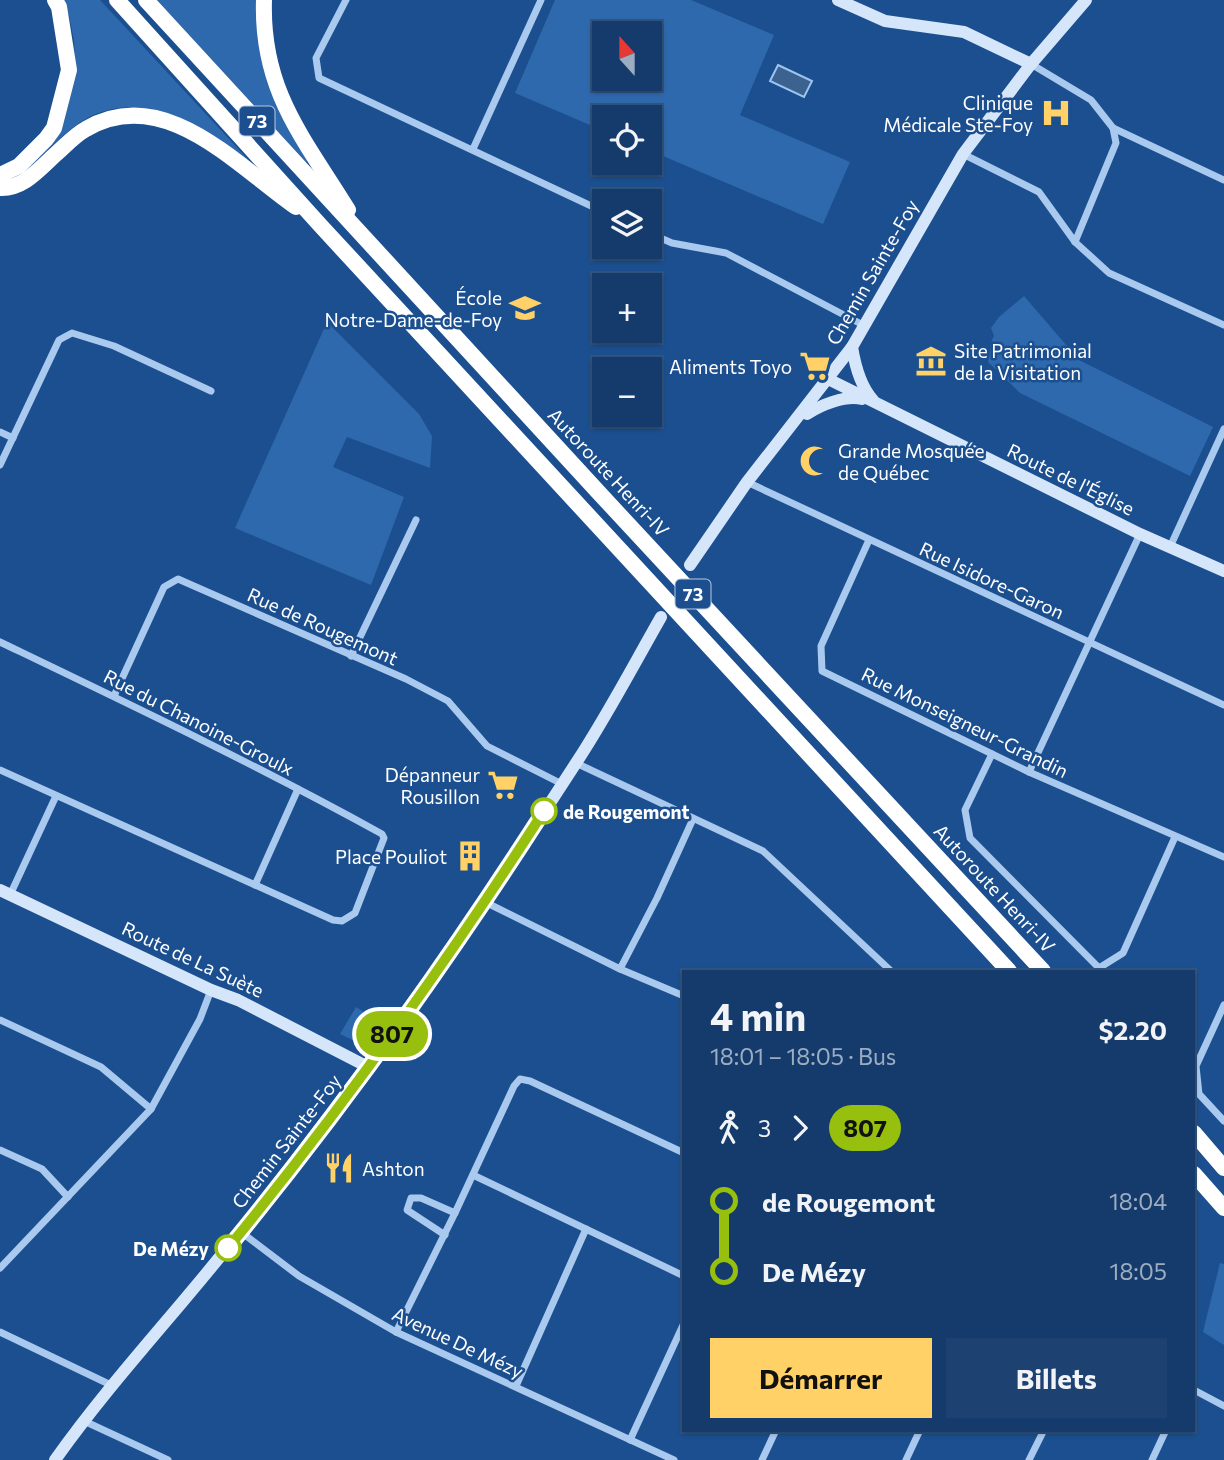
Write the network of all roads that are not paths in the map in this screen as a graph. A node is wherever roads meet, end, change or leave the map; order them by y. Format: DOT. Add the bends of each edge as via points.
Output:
graph roads {
  1 [pos="55,0"];
  2 [pos="117,0"];
  3 [pos="146,0"];
  4 [pos="264,0"];
  5 [pos="346,0"];
  6 [pos="541,0"];
  7 [pos="838,0"];
  8 [pos="1086,0"];
  9 [pos="1031,64"];
  10 [pos="1113,128"];
  11 [pos="473,149"];
  12 [pos="963,154"];
  13 [pos="0,175"];
  14 [pos="1224,180"];
  15 [pos="0,188"];
  16 [pos="592,206"];
  17 [pos="320,225"];
  18 [pos="662,239"];
  19 [pos="367,241"];
  20 [pos="1075,242"];
  21 [pos="1224,325"];
  22 [pos="864,326"];
  23 [pos="852,347"];
  24 [pos="828,379"];
  25 [pos="211,391"];
  26 [pos="876,402"];
  27 [pos="797,420"];
  28 [pos="1224,429"];
  29 [pos="0,432"];
  30 [pos="13,438"];
  31 [pos="0,465"];
  32 [pos="747,482"];
  33 [pos="416,520"];
  34 [pos="1140,534"];
  35 [pos="869,540"];
  36 [pos="1170,547"];
  37 [pos="690,565"];
  38 [pos="1224,571"];
  39 [pos="661,617"];
  40 [pos="0,642"];
  41 [pos="1090,643"];
  42 [pos="351,656"];
  43 [pos="114,696"];
  44 [pos="1224,705"];
  45 [pos="992,754"];
  46 [pos="576,764"];
  47 [pos="0,770"];
  48 [pos="1029,772"];
  49 [pos="562,784"];
  50 [pos="298,789"];
  51 [pos="56,796"];
  52 [pos="693,819"];
  53 [pos="1175,837"];
  54 [pos="1224,857"];
  55 [pos="255,885"];
  56 [pos="5,892"];
  57 [pos="485,902"];
  58 [pos="620,969"];
  59 [pos="890,970"];
  60 [pos="1008,970"];
  61 [pos="1042,970"];
  62 [pos="211,990"];
  63 [pos="682,995"];
  64 [pos="1224,1005"];
  65 [pos="0,1020"];
  66 [pos="368,1067"];
  67 [pos="151,1109"];
  68 [pos="1224,1121"];
  69 [pos="1195,1134"];
  70 [pos="0,1150"];
  71 [pos="682,1152"];
  72 [pos="1223,1165"];
  73 [pos="473,1175"];
  74 [pos="1195,1175"];
  75 [pos="68,1197"];
  76 [pos="1224,1208"];
  77 [pos="455,1213"];
  78 [pos="586,1229"];
  79 [pos="241,1232"];
  80 [pos="445,1235"];
  81 [pos="0,1268"];
  82 [pos="682,1275"];
  83 [pos="682,1327"];
  84 [pos="0,1332"];
  85 [pos="396,1332"];
  86 [pos="516,1386"];
  87 [pos="113,1387"];
  88 [pos="1195,1391"];
  89 [pos="1224,1406"];
  90 [pos="84,1421"];
  91 [pos="775,1432"];
  92 [pos="919,1432"];
  93 [pos="1043,1432"];
  94 [pos="1165,1432"];
  95 [pos="631,1440"];
  96 [pos="55,1460"];
  97 [pos="168,1460"];
  98 [pos="674,1460"];
  99 [pos="762,1460"];
  100 [pos="906,1460"];
  101 [pos="1029,1460"];
  102 [pos="1152,1460"];
  1 -- 13 [label="highway" via="69,70 54,128 19,166"];
  2 -- 17 [label="highway, 73"];
  3 -- 19 [label="highway, Autoroute Henri-IV / 73"];
  4 -- 19 [label="highway" via="266,52 284,105"];
  5 -- 11 [label="street" via="316,58 317,76"];
  6 -- 11 [label="street"];
  7 -- 9 [label="main road" via="885,21 964,32"];
  8 -- 9 [label="main road, Chemin Sainte-Foy"];
  9 -- 10 [label="street" via="1091,100"];
  9 -- 12 [label="main road, Chemin Sainte-Foy"];
  10 -- 14 [label="street"];
  10 -- 20 [label="street" via="1116,143"];
  11 -- 16 [label="street"];
  12 -- 20 [label="street" via="1039,191"];
  12 -- 22 [label="main road, Chemin Sainte-Foy"];
  15 -- 17 [label="highway" via="11,189 24,182 84,130 107,119 146,115 175,123 210,141"];
  17 -- 60 [label="highway, 73"];
  18 -- 22 [label="street" via="726,253"];
  19 -- 61 [label="highway, Autoroute Henri-IV / 73"];
  20 -- 21 [label="street" via="1109,273"];
  22 -- 23 [label="main road, Chemin Sainte-Foy"];
  23 -- 24 [label="main road, Chemin Sainte-Foy"];
  23 -- 26 [label="main road" via="867,394"];
  24 -- 26 [label="main road, Route de l'Église"];
  24 -- 27 [label="main road, Chemin Sainte-Foy"];
  25 -- 30 [label="street" via="114,346 72,333 59,340"];
  26 -- 27 [label="main road" via="855,397 820,406"];
  26 -- 34 [label="main road, Route de l'Église"];
  27 -- 32 [label="main road, Chemin Sainte-Foy"];
  28 -- 36 [label="street"];
  29 -- 30 [label="street"];
  30 -- 31 [label="street"];
  32 -- 35 [label="street, Rue Isidore-Garon"];
  32 -- 37 [label="main road, Chemin Sainte-Foy"];
  33 -- 42 [label="street"];
  34 -- 36 [label="main road, Route de l'Église"];
  34 -- 41 [label="street"];
  35 -- 41 [label="street, Rue Isidore-Garon"];
  35 -- 45 [label="street, Rue Monseigneur-Grandin" via="821,646 822,671"];
  36 -- 38 [label="main road, Route de l'Église"];
  39 -- 46 [label="main road, Chemin Sainte-Foy"];
  40 -- 43 [label="street, Rue du Chanoine-Groulx"];
  41 -- 44 [label="street, Rue Isidore-Garon"];
  41 -- 48 [label="street"];
  42 -- 43 [label="street, Rue de Rougemont" via="178,579 164,587"];
  42 -- 49 [label="street, Rue de Rougemont" via="448,701 487,746"];
  43 -- 50 [label="street, Rue du Chanoine-Groulx"];
  45 -- 48 [label="street, Rue Monseigneur-Grandin"];
  45 -- 53 [label="street" via="965,810 970,838 1099,968 1122,953"];
  46 -- 49 [label="main road, Chemin Sainte-Foy"];
  46 -- 52 [label="street"];
  47 -- 51 [label="street"];
  48 -- 53 [label="street, Rue Monseigneur-Grandin"];
  49 -- 57 [label="main road, Chemin Sainte-Foy"];
  50 -- 55 [label="street"];
  50 -- 55 [label="street, Rue du Chanoine-Groulx" via="383,834 355,913 342,921 333,920"];
  51 -- 55 [label="street"];
  51 -- 56 [label="street"];
  52 -- 58 [label="street"];
  52 -- 59 [label="street" via="764,851"];
  53 -- 54 [label="street, Rue Monseigneur-Grandin"];
  56 -- 62 [label="main road, Route de La Suète"];
  57 -- 58 [label="street"];
  57 -- 66 [label="main road, Chemin Sainte-Foy"];
  58 -- 63 [label="street"];
  62 -- 66 [label="main road, Route de La Suète"];
  62 -- 67 [label="street"];
  64 -- 68 [label="street" via="1196,1066 1199,1094"];
  65 -- 67 [label="street" via="101,1067"];
  66 -- 79 [label="main road, Chemin Sainte-Foy"];
  67 -- 75 [label="street"];
  69 -- 72 [label="highway"];
  70 -- 75 [label="street" via="42,1169"];
  71 -- 73 [label="street" via="520,1079"];
  73 -- 77 [label="street"];
  73 -- 78 [label="street"];
  74 -- 76 [label="highway"];
  75 -- 81 [label="street"];
  77 -- 80 [label="street"];
  77 -- 80 [label="street" via="411,1198 407,1210"];
  78 -- 82 [label="street"];
  78 -- 86 [label="street"];
  79 -- 85 [label="street, Avenue De Mézy" via="299,1276"];
  79 -- 87 [label="main road, Chemin Sainte-Foy"];
  80 -- 85 [label="street"];
  83 -- 95 [label="street"];
  84 -- 87 [label="street"];
  85 -- 86 [label="street, Avenue De Mézy"];
  86 -- 95 [label="street, Avenue De Mézy"];
  87 -- 90 [label="main road, Chemin Sainte-Foy"];
  88 -- 89 [label="street"];
  90 -- 96 [label="main road, Chemin Sainte-Foy"];
  90 -- 97 [label="street"];
  91 -- 99 [label="street"];
  92 -- 100 [label="street"];
  93 -- 101 [label="street"];
  94 -- 102 [label="street"];
  95 -- 98 [label="street, Avenue De Mézy"];
}
